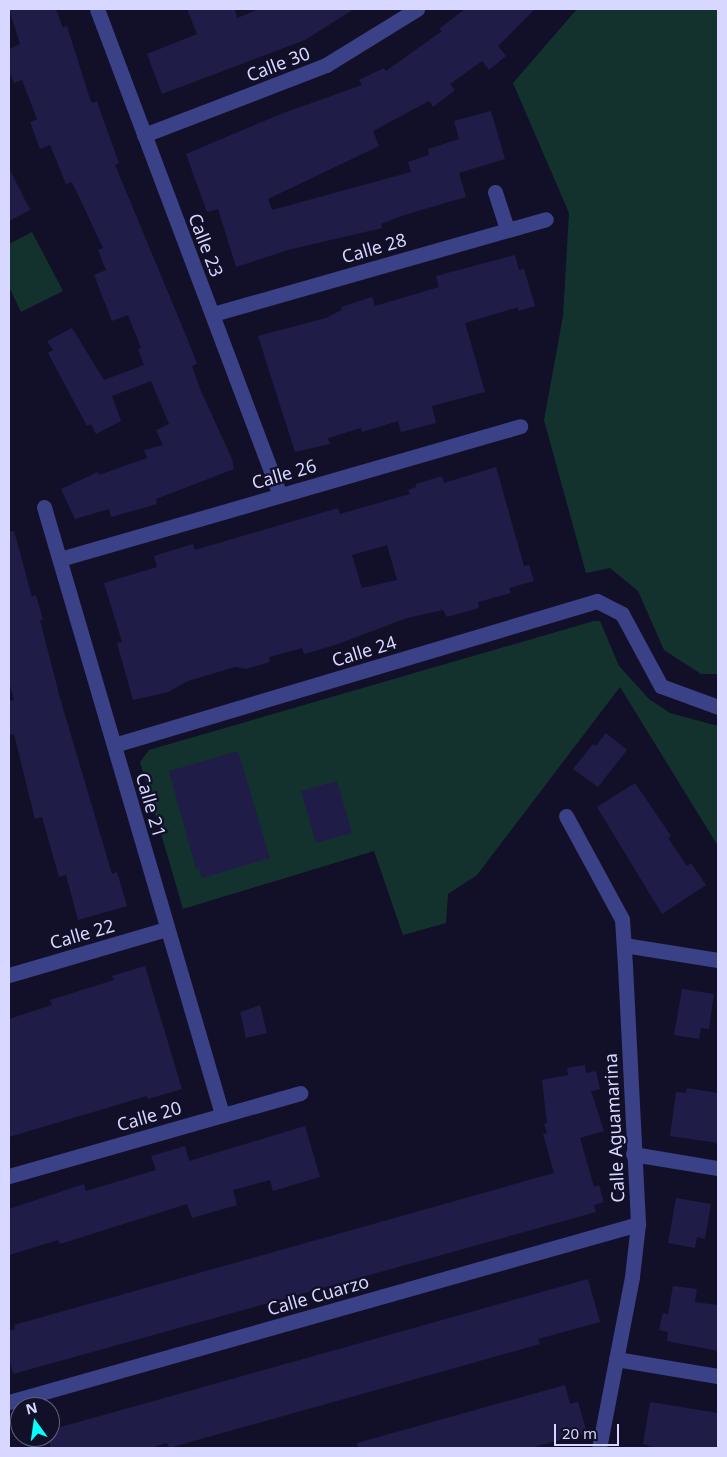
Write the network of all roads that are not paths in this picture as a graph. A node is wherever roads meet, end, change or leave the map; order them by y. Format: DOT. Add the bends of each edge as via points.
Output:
graph roads {
  1 [pos="97,9"];
  2 [pos="417,9"];
  3 [pos="144,136"];
  4 [pos="495,192"];
  5 [pos="546,219"];
  6 [pos="507,229"];
  7 [pos="213,314"];
  8 [pos="520,426"];
  9 [pos="280,495"];
  10 [pos="44,507"];
  11 [pos="60,559"];
  12 [pos="718,707"];
  13 [pos="114,745"];
  14 [pos="566,816"];
  15 [pos="166,929"];
  16 [pos="624,945"];
  17 [pos="718,960"];
  18 [pos="9,975"];
  19 [pos="300,1093"];
  20 [pos="222,1114"];
  21 [pos="633,1154"];
  22 [pos="718,1168"];
  23 [pos="9,1176"];
  24 [pos="638,1224"];
  25 [pos="616,1359"];
  26 [pos="718,1376"];
  27 [pos="9,1402"];
  28 [pos="599,1448"];
  1 -- 3 [label="street, Calle 23"];
  2 -- 3 [label="street, Calle 30" via="326,65"];
  3 -- 7 [label="street, Calle 23"];
  4 -- 6 [label="street"];
  5 -- 6 [label="street, Calle 28"];
  6 -- 7 [label="street, Calle 28"];
  7 -- 9 [label="street, Calle 23"];
  8 -- 9 [label="street, Calle 26"];
  9 -- 11 [label="street, Calle 26"];
  10 -- 11 [label="street, Calle 21"];
  11 -- 13 [label="street, Calle 21"];
  12 -- 13 [label="street, Calle 24" via="662,686 622,614 597,601"];
  13 -- 15 [label="street, Calle 21"];
  14 -- 16 [label="street, Calle Aguamarina" via="622,919"];
  15 -- 18 [label="street, Calle 22"];
  15 -- 20 [label="street, Calle 21"];
  16 -- 17 [label="street"];
  16 -- 21 [label="street, Calle Aguamarina"];
  19 -- 20 [label="street, Calle 20"];
  20 -- 23 [label="street, Calle 20"];
  21 -- 22 [label="street"];
  21 -- 24 [label="street, Calle Aguamarina"];
  24 -- 25 [label="street, Calle Aguamarina"];
  24 -- 27 [label="street, Calle Cuarzo"];
  25 -- 26 [label="street"];
  25 -- 28 [label="street, Calle Aguamarina"];
}
